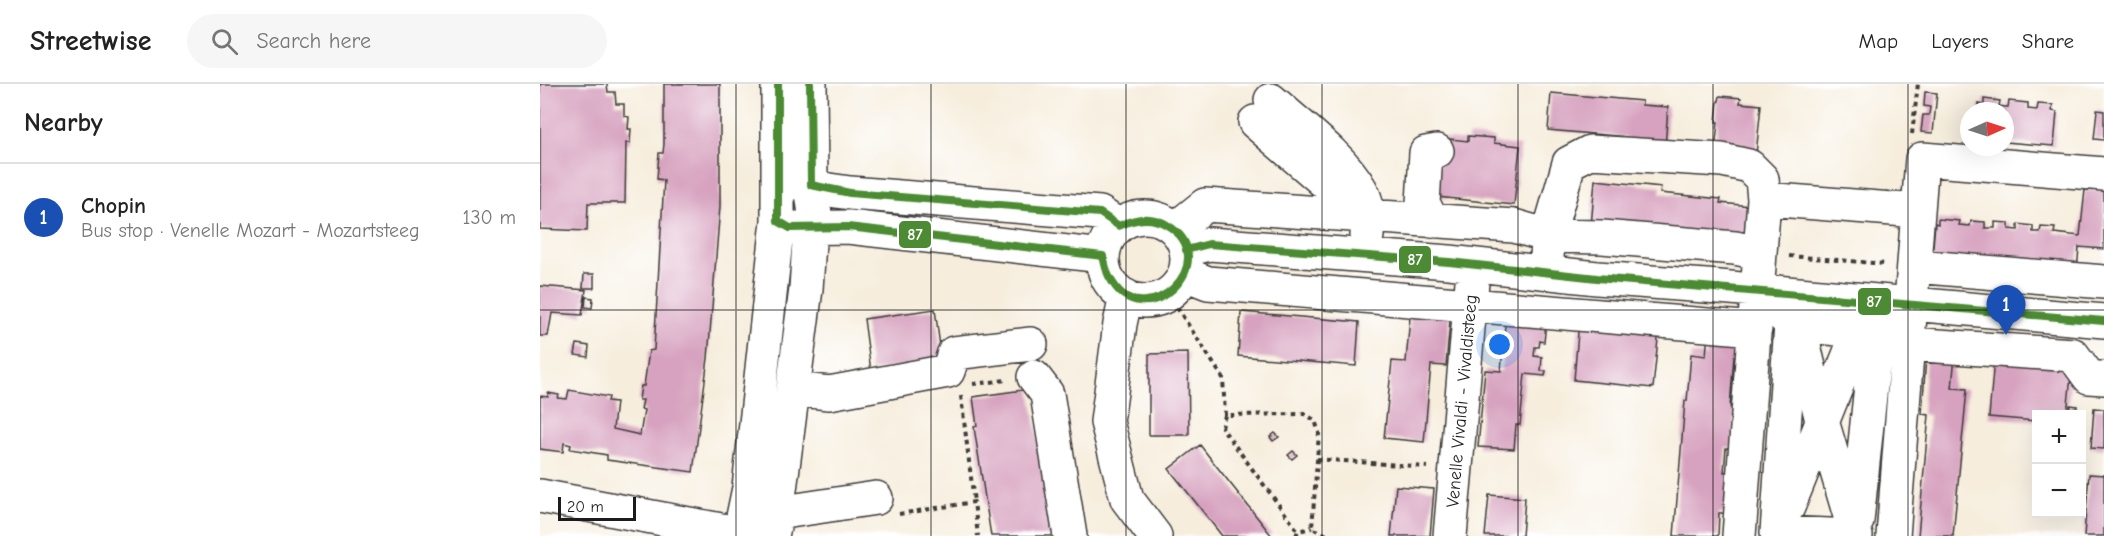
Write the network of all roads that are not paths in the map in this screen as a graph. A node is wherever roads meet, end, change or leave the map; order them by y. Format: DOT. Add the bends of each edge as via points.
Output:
graph roads {
  1 [pos="778,84"];
  2 [pos="810,84"];
  3 [pos="1263,111"];
  4 [pos="1437,151"];
  5 [pos="2104,174"];
  6 [pos="811,185"];
  7 [pos="779,188"];
  8 [pos="1764,199"];
  9 [pos="1918,211"];
  10 [pos="1369,217"];
  11 [pos="778,221"];
  12 [pos="1432,221"];
  13 [pos="1119,226"];
  14 [pos="810,227"];
  15 [pos="1548,236"];
  16 [pos="1760,253"];
  17 [pos="1365,255"];
  18 [pos="1104,256"];
  19 [pos="1179,262"];
  20 [pos="1474,265"];
  21 [pos="1914,266"];
  22 [pos="1546,273"];
  23 [pos="2104,282"];
  24 [pos="1757,290"];
  25 [pos="1126,296"];
  26 [pos="1911,304"];
  27 [pos="1470,305"];
  28 [pos="2104,321"];
  29 [pos="1871,324"];
  30 [pos="1795,325"];
  31 [pos="1755,329"];
  32 [pos="1030,344"];
  33 [pos="1908,344"];
  34 [pos="1034,377"];
  35 [pos="2104,378"];
  36 [pos="793,389"];
  37 [pos="1822,421"];
  38 [pos="540,496"];
  39 [pos="876,498"];
  40 [pos="756,531"];
  41 [pos="1775,535"];
  42 [pos="1070,536"];
  43 [pos="1155,536"];
  44 [pos="1450,536"];
  45 [pos="1739,536"];
  46 [pos="1856,536"];
  47 [pos="1861,536"];
  48 [pos="1893,536"];
  1 -- 7 [label="street"];
  2 -- 6 [label="street"];
  3 -- 10 [label="street" via="1327,184"];
  4 -- 12 [label="street" via="1426,153 1423,203"];
  5 -- 9 [label="street" via="1922,159"];
  6 -- 7 [label="street" via="795,182"];
  6 -- 13 [label="street" via="850,193 1100,213"];
  6 -- 14 [label="street" via="815,214"];
  7 -- 11 [label="street"];
  8 -- 9 [label="street"];
  8 -- 15 [label="street" via="1762,179 1749,166 1722,160 1590,152 1569,163"];
  8 -- 16 [label="street"];
  9 -- 21 [label="street"];
  10 -- 12 [label="street"];
  10 -- 17 [label="street"];
  10 -- 19 [label="street" via="1205,206"];
  11 -- 14 [label="street" via="790,228"];
  11 -- 40 [label="street" via="749,488"];
  12 -- 15 [label="street" via="1514,226"];
  13 -- 18 [label="street" via="1106,245"];
  13 -- 19 [label="street" via="1148,217 1162,221"];
  14 -- 18 [label="street" via="848,227"];
  14 -- 36 [label="street"];
  15 -- 16 [label="street" via="1613,238"];
  15 -- 22 [label="street"];
  16 -- 24 [label="street"];
  17 -- 19 [label="street" via="1209,244"];
  17 -- 20 [label="street"];
  18 -- 25 [label="street" via="1105,272 1113,286"];
  19 -- 25 [label="street" via="1154,300"];
  19 -- 27 [label="street" via="1208,283"];
  20 -- 22 [label="street"];
  20 -- 27 [label="street, Venelle Vivaldi - Vivaldisteeg"];
  21 -- 23 [label="street"];
  21 -- 26 [label="street"];
  22 -- 24 [label="street"];
  24 -- 26 [label="street"];
  24 -- 30 [label="street"];
  24 -- 31 [label="street"];
  25 -- 43 [label="street" via="1107,422 1127,499"];
  26 -- 28 [label="street"];
  26 -- 33 [label="street"];
  27 -- 31 [label="street"];
  27 -- 44 [label="street, Venelle Vivaldi - Vivaldisteeg"];
  29 -- 30 [label="street"];
  29 -- 37 [label="street"];
  29 -- 46 [label="street"];
  30 -- 37 [label="street"];
  30 -- 41 [label="street"];
  31 -- 45 [label="street"];
  32 -- 36 [label="street" via="954,352 948,371 829,393"];
  33 -- 35 [label="street" via="2073,355 2089,377"];
  33 -- 48 [label="street"];
  34 -- 42 [label="street" via="1047,394"];
  36 -- 40 [label="street"];
  37 -- 41 [label="street"];
  37 -- 46 [label="street"];
  38 -- 40 [label="street"];
  39 -- 40 [label="street"];
  41 -- 46 [label="street"];
  46 -- 47 [label="street"];
}
